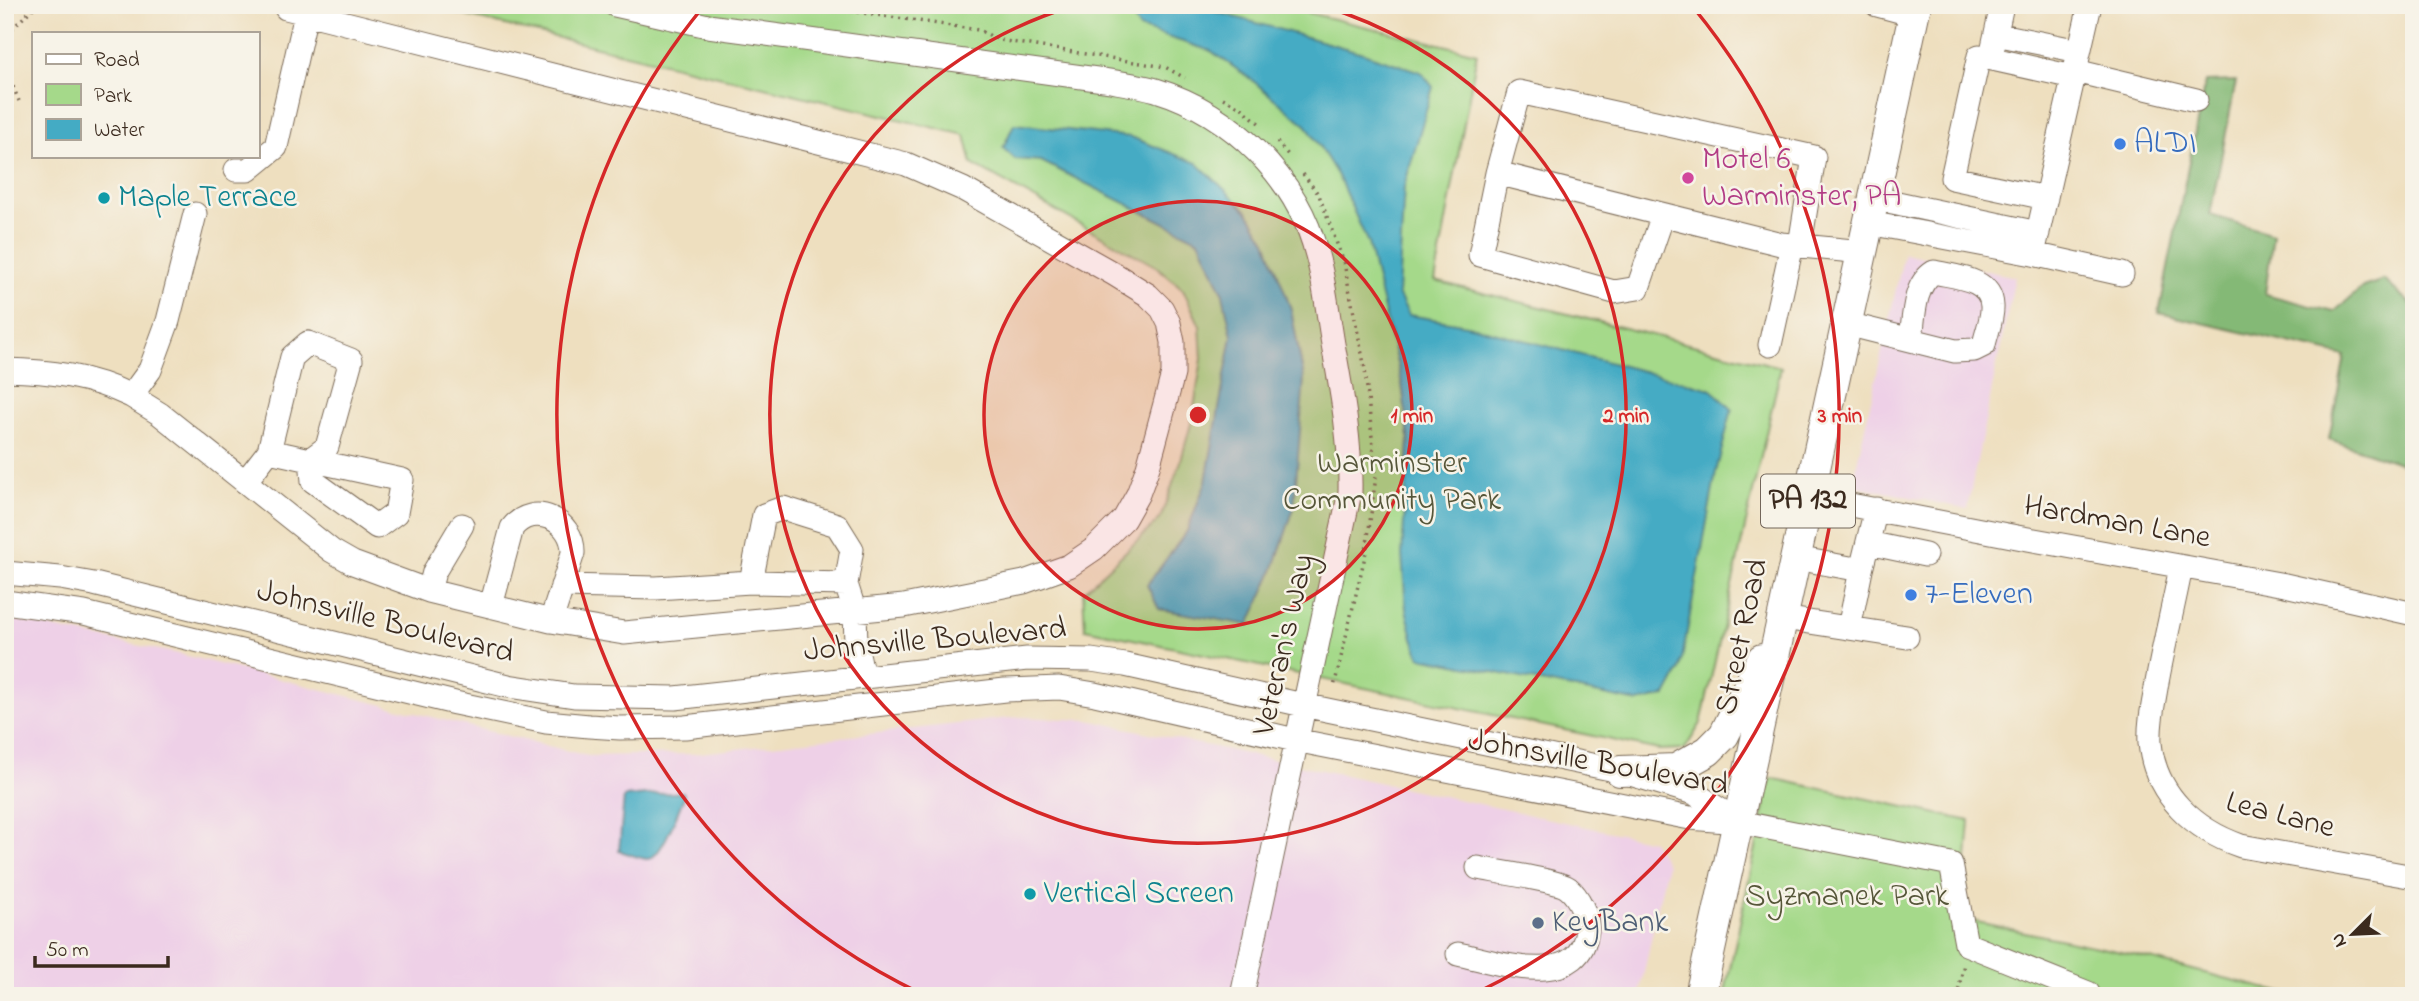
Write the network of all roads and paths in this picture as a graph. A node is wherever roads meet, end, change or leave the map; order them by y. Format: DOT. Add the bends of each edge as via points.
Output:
graph roads {
  1 [pos="36,5"];
  2 [pos="615,5"];
  3 [pos="809,5"];
  4 [pos="1877,5"];
  5 [pos="2002,5"];
  6 [pos="2090,5"];
  7 [pos="1915,10"];
  8 [pos="5,41"];
  9 [pos="1993,47"];
  10 [pos="2076,66"];
  11 [pos="5,67"];
  12 [pos="1187,79"];
  13 [pos="1220,96"];
  14 [pos="2196,100"];
  15 [pos="19,101"];
  16 [pos="1268,133"];
  17 [pos="1276,141"];
  18 [pos="1292,159"];
  19 [pos="1298,168"];
  20 [pos="236,170"];
  21 [pos="1497,173"];
  22 [pos="2046,198"];
  23 [pos="195,214"];
  24 [pos="1663,215"];
  25 [pos="1869,224"];
  26 [pos="2035,244"];
  27 [pos="1796,245"];
  28 [pos="2122,274"];
  29 [pos="1847,324"];
  30 [pos="1911,340"];
  31 [pos="1770,345"];
  32 [pos="5,370"];
  33 [pos="131,396"];
  34 [pos="269,450"];
  35 [pos="245,482"];
  36 [pos="1809,497"];
  37 [pos="1875,509"];
  38 [pos="462,525"];
  39 [pos="1867,543"];
  40 [pos="1924,555"];
  41 [pos="1796,558"];
  42 [pos="2181,567"];
  43 [pos="1861,569"];
  44 [pos="5,573"];
  45 [pos="751,582"];
  46 [pos="846,584"];
  47 [pos="562,586"];
  48 [pos="429,591"];
  49 [pos="5,602"];
  50 [pos="491,606"];
  51 [pos="855,612"];
  52 [pos="2414,614"];
  53 [pos="1783,618"];
  54 [pos="551,621"];
  55 [pos="1849,628"];
  56 [pos="1907,637"];
  57 [pos="863,677"];
  58 [pos="1334,687"];
  59 [pos="1303,705"];
  60 [pos="1295,740"];
  61 [pos="1620,771"];
  62 [pos="1738,822"];
  63 [pos="1478,868"];
  64 [pos="2414,877"];
  65 [pos="1968,945"];
  66 [pos="1458,954"];
  67 [pos="2088,993"];
  68 [pos="1242,996"];
  69 [pos="1700,996"];
  70 [pos="1957,996"];
  1 -- 8 [label="path"];
  2 -- 59 [label="street, Veteran's Way" via="708,26 1144,87 1212,117 1264,159 1293,197 1317,254 1349,436 1346,517"];
  3 -- 12 [label="path" via="979,30 999,40 1165,67"];
  4 -- 7 [label="street"];
  5 -- 9 [label="street"];
  6 -- 10 [label="street"];
  7 -- 25 [label="main road, Street Road / PA 132"];
  9 -- 10 [label="street"];
  9 -- 22 [label="street" via="1979,56 1952,178"];
  10 -- 14 [label="street"];
  10 -- 22 [label="street"];
  11 -- 15 [label="path"];
  13 -- 16 [label="path" via="1242,108"];
  17 -- 18 [label="path"];
  19 -- 58 [label="path" via="1319,195 1343,263 1365,369 1377,476 1366,552"];
  20 -- 51 [label="street" via="248,170 276,147 296,11 906,164 974,195 1148,295 1169,323 1173,374 1142,485 1110,535 1069,566 1024,582"];
  21 -- 24 [label="street"];
  21 -- 24 [label="street" via="1480,255 1615,292 1638,288"];
  21 -- 27 [label="street" via="1519,92 1814,157"];
  22 -- 26 [label="street"];
  23 -- 33 [label="street" via="168,321 149,370"];
  24 -- 27 [label="street"];
  25 -- 26 [label="street"];
  25 -- 27 [label="street"];
  25 -- 29 [label="main road, Street Road / PA 132"];
  26 -- 28 [label="street"];
  27 -- 31 [label="street"];
  29 -- 30 [label="street"];
  29 -- 36 [label="main road, Street Road / PA 132"];
  32 -- 33 [label="street" via="68,374"];
  33 -- 35 [label="street"];
  34 -- 34 [label="street" via="292,357 308,343 351,360 327,446 311,459"];
  34 -- 35 [label="street"];
  35 -- 48 [label="street" via="332,551"];
  36 -- 37 [label="street, Hardman Lane"];
  36 -- 41 [label="main road, Street Road / PA 132"];
  37 -- 39 [label="street"];
  37 -- 42 [label="street, Hardman Lane"];
  38 -- 48 [label="street" via="434,572"];
  39 -- 40 [label="street"];
  39 -- 43 [label="street"];
  41 -- 43 [label="street"];
  41 -- 53 [label="main road, Street Road / PA 132"];
  42 -- 52 [label="street, Hardman Lane"];
  42 -- 64 [label="street, Lea Lane" via="2150,727 2154,763 2171,796 2200,827 2241,846"];
  43 -- 55 [label="street"];
  44 -- 57 [label="street, Johnsville Boulevard" via="94,584 508,686 574,696 675,698"];
  45 -- 46 [label="street"];
  45 -- 46 [label="street" via="764,515 783,508 837,525 852,549"];
  45 -- 47 [label="street" via="656,588"];
  46 -- 51 [label="street"];
  47 -- 50 [label="street" via="573,553 568,533 558,520 529,516 512,528"];
  47 -- 54 [label="street"];
  48 -- 50 [label="street"];
  49 -- 60 [label="street, Johnsville Boulevard" via="84,612 546,722 685,727 1005,690 1059,688"];
  50 -- 54 [label="street"];
  51 -- 54 [label="street" via="624,633"];
  51 -- 57 [label="street"];
  53 -- 55 [label="street"];
  53 -- 61 [label="main road" via="1724,735 1709,751 1676,769"];
  53 -- 62 [label="main road, Street Road / PA 132"];
  55 -- 56 [label="street"];
  57 -- 59 [label="street, Johnsville Boulevard" via="1027,659 1091,660"];
  59 -- 60 [label="street, Veteran's Way"];
  59 -- 61 [label="street, Johnsville Boulevard"];
  60 -- 62 [label="street, Johnsville Boulevard" via="1690,818"];
  60 -- 68 [label="street, Veteran's Way"];
  61 -- 62 [label="street, Johnsville Boulevard" via="1694,793"];
  62 -- 65 [label="street" via="1951,864"];
  62 -- 69 [label="main road, Street Road / PA 132"];
  63 -- 66 [label="street" via="1566,886 1579,901 1588,928 1581,953 1566,963 1536,970"];
  65 -- 67 [label="street"];
  65 -- 70 [label="path"];
}
